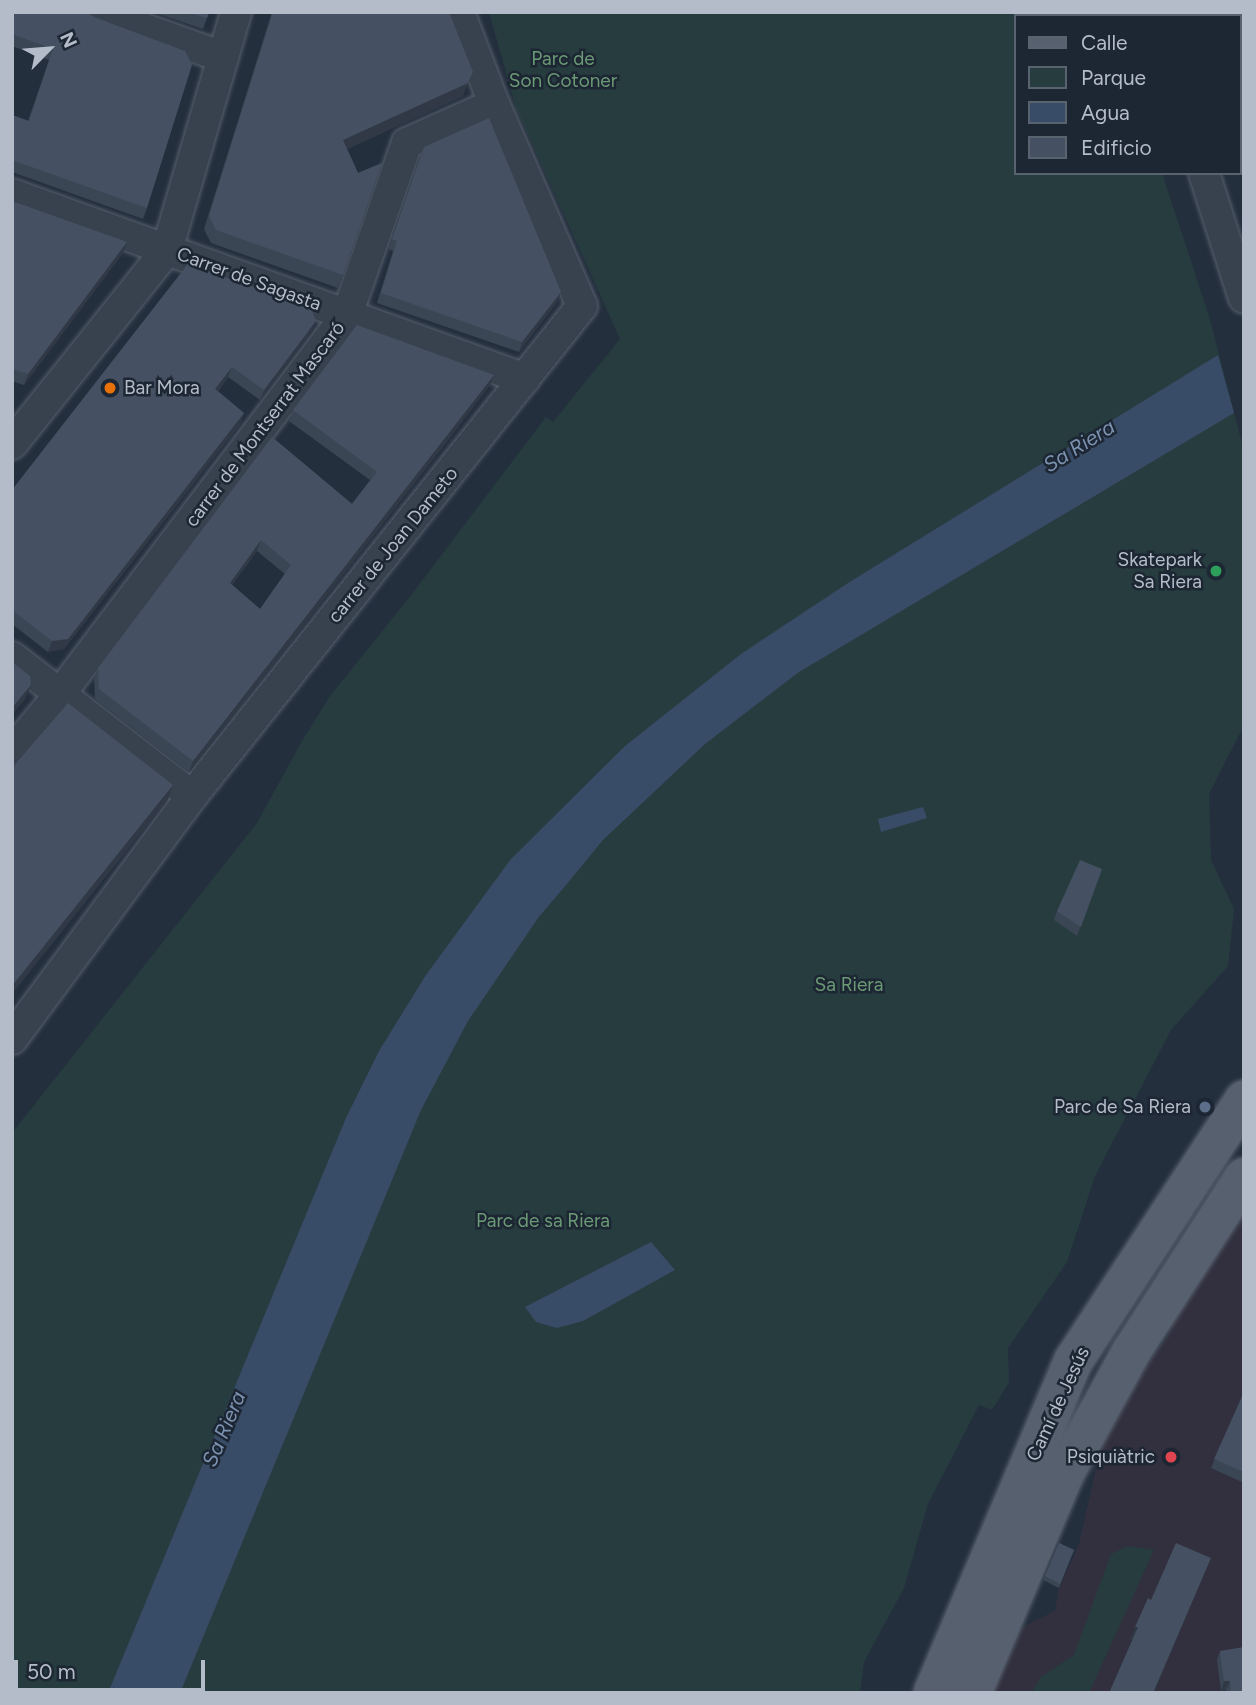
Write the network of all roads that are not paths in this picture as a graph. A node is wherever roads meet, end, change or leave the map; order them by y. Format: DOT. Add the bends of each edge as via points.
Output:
graph roads {
  1 [pos="97,12"];
  2 [pos="236,12"];
  3 [pos="459,12"];
  4 [pos="223,57"];
  5 [pos="494,104"];
  6 [pos="1209,186"];
  7 [pos="12,194"];
  8 [pos="167,250"];
  9 [pos="1244,298"];
  10 [pos="347,315"];
  11 [pos="525,379"];
  12 [pos="25,408"];
  13 [pos="12,444"];
  14 [pos="12,657"];
  15 [pos="60,694"];
  16 [pos="12,752"];
  17 [pos="192,796"];
  18 [pos="12,1039"];
  19 [pos="1244,1100"];
  20 [pos="1244,1177"];
  21 [pos="933,1693"];
  22 [pos="972,1693"];
  1 -- 4 [label="street"];
  2 -- 4 [label="street"];
  3 -- 5 [label="street, carrer de Joan Dameto"];
  4 -- 8 [label="street"];
  5 -- 10 [label="street, carrer de Montserrat Mascaró" via="407,144"];
  5 -- 11 [label="street, carrer de Joan Dameto" via="582,306"];
  6 -- 9 [label="street"];
  7 -- 8 [label="street, Carrer de Sagasta"];
  8 -- 10 [label="street, Carrer de Sagasta"];
  8 -- 12 [label="street"];
  10 -- 11 [label="street, Carrer de Sagasta"];
  10 -- 15 [label="street, carrer de Montserrat Mascaró"];
  11 -- 17 [label="street, carrer de Joan Dameto"];
  12 -- 13 [label="street"];
  14 -- 15 [label="street"];
  15 -- 16 [label="street, carrer de Montserrat Mascaró"];
  15 -- 17 [label="street"];
  17 -- 18 [label="street, carrer de Joan Dameto"];
  19 -- 21 [label="main road, Camí de Jesús" via="1074,1360"];
  20 -- 22 [label="main road, Camí de Jesús" via="1131,1352 1065,1474"];
}
